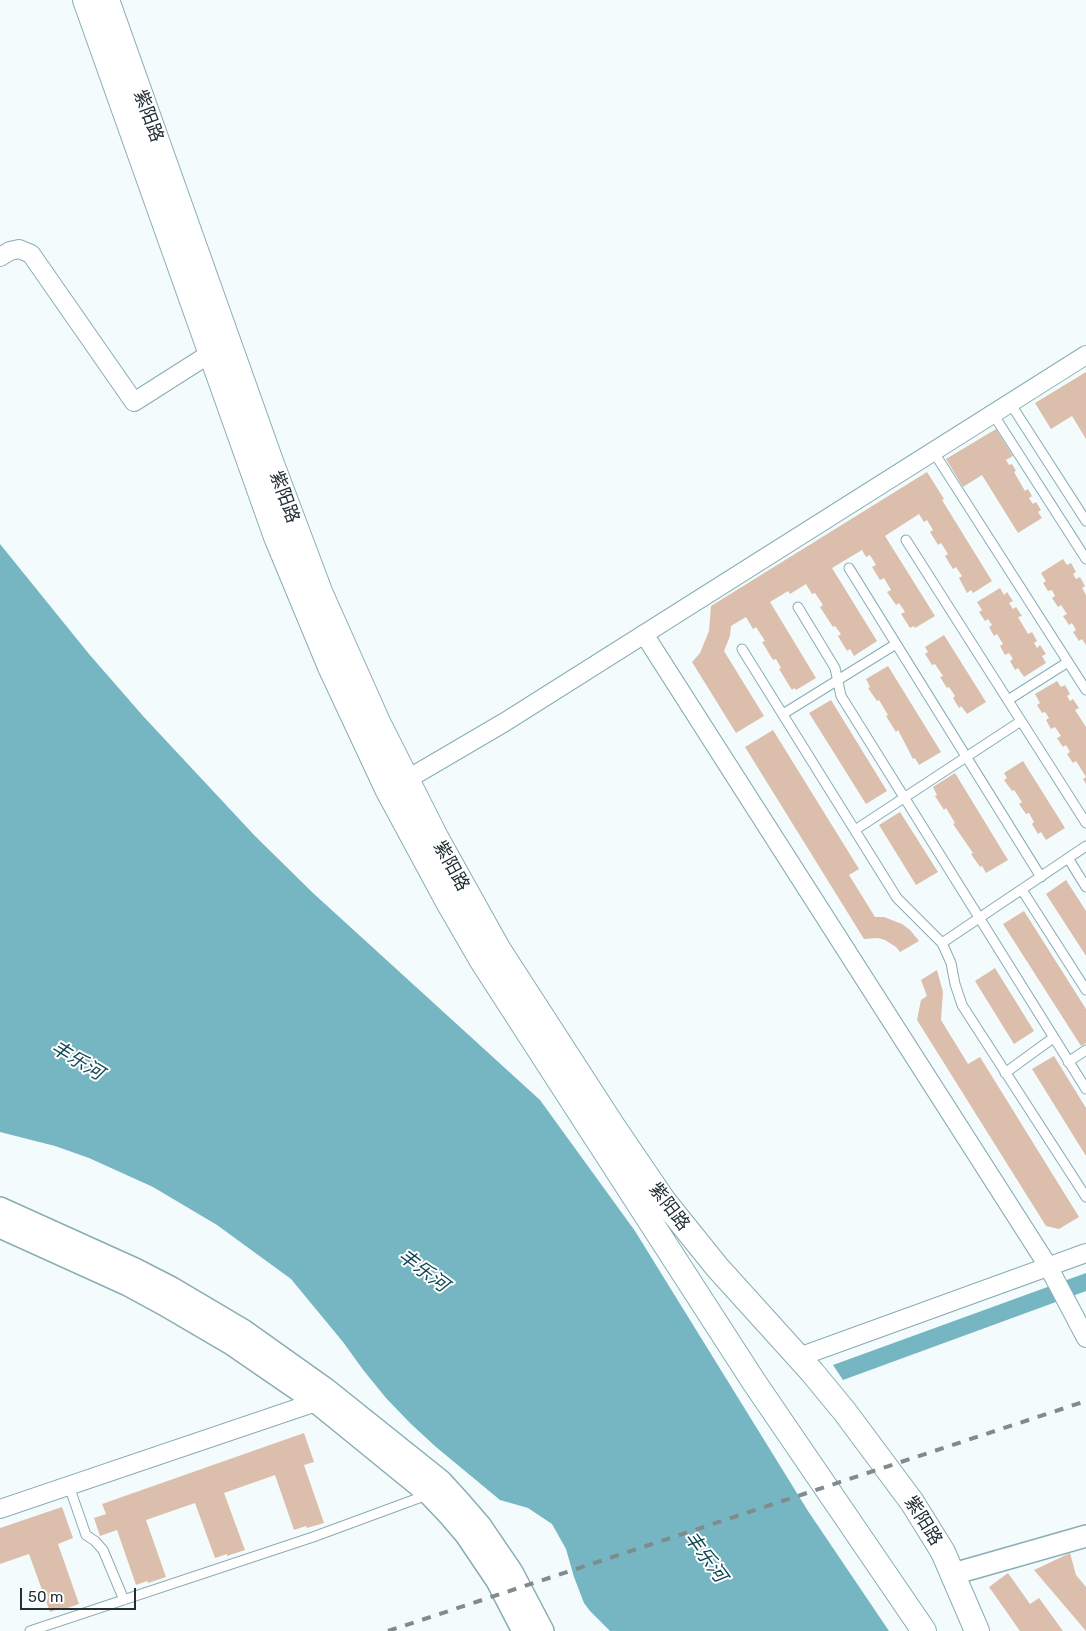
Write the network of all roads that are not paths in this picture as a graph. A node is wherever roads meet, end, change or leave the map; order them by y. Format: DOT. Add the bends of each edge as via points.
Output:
graph roads {
  1 [pos="85,0"];
  2 [pos="107,0"];
  3 [pos="0,257"];
  4 [pos="211,353"];
  5 [pos="1086,355"];
  6 [pos="1010,403"];
  7 [pos="993,414"];
  8 [pos="934,451"];
  9 [pos="1086,521"];
  10 [pos="906,540"];
  11 [pos="1086,559"];
  12 [pos="849,568"];
  13 [pos="798,607"];
  14 [pos="644,634"];
  15 [pos="896,644"];
  16 [pos="742,648"];
  17 [pos="1068,662"];
  18 [pos="838,680"];
  19 [pos="1086,690"];
  20 [pos="1008,700"];
  21 [pos="783,714"];
  22 [pos="1021,721"];
  23 [pos="966,757"];
  24 [pos="406,780"];
  25 [pos="904,797"];
  26 [pos="1086,823"];
  27 [pos="855,830"];
  28 [pos="1086,846"];
  29 [pos="1068,858"];
  30 [pos="1040,877"];
  31 [pos="1086,887"];
  32 [pos="1022,890"];
  33 [pos="979,919"];
  34 [pos="942,943"];
  35 [pos="1086,990"];
  36 [pos="1053,1038"];
  37 [pos="1086,1050"];
  38 [pos="1068,1062"];
  39 [pos="1005,1073"];
  40 [pos="1086,1089"];
  41 [pos="1086,1197"];
  42 [pos="0,1208"];
  43 [pos="0,1227"];
  44 [pos="1086,1253"];
  45 [pos="1051,1271"];
  46 [pos="1086,1338"];
  47 [pos="799,1357"];
  48 [pos="316,1402"];
  49 [pos="69,1486"];
  50 [pos="429,1494"];
  51 [pos="0,1509"];
  52 [pos="1086,1536"];
  53 [pos="953,1574"];
  54 [pos="124,1600"];
  55 [pos="30,1631"];
  56 [pos="523,1631"];
  57 [pos="543,1631"];
  58 [pos="924,1631"];
  59 [pos="977,1631"];
  1 -- 4 [label="main road, 紫阳路"];
  2 -- 24 [label="main road, 紫阳路" via="296,529 349,659"];
  3 -- 4 [label="street" via="14,249 31,254 134,402"];
  4 -- 58 [label="main road, 紫阳路" via="276,537 330,667 388,790 449,904 485,966 754,1382"];
  5 -- 6 [label="street"];
  6 -- 7 [label="street"];
  6 -- 9 [label="lane"];
  7 -- 8 [label="street"];
  7 -- 11 [label="lane"];
  8 -- 14 [label="street"];
  8 -- 17 [label="lane"];
  10 -- 20 [label="lane"];
  12 -- 15 [label="lane"];
  13 -- 18 [label="lane" via="836,668"];
  14 -- 24 [label="street"];
  14 -- 45 [label="street"];
  15 -- 18 [label="lane"];
  15 -- 23 [label="lane"];
  16 -- 21 [label="lane"];
  17 -- 19 [label="lane"];
  17 -- 20 [label="lane"];
  18 -- 21 [label="lane"];
  18 -- 25 [label="lane" via="841,696"];
  20 -- 22 [label="lane"];
  21 -- 27 [label="lane"];
  22 -- 23 [label="lane"];
  22 -- 26 [label="lane"];
  23 -- 25 [label="lane"];
  23 -- 30 [label="lane"];
  24 -- 47 [label="main road, 紫阳路" via="499,950 638,1164 717,1266"];
  25 -- 27 [label="lane"];
  25 -- 33 [label="lane"];
  27 -- 34 [label="lane" via="897,898"];
  28 -- 29 [label="lane"];
  29 -- 30 [label="lane"];
  29 -- 31 [label="lane"];
  30 -- 32 [label="lane"];
  32 -- 33 [label="lane"];
  32 -- 35 [label="lane"];
  33 -- 34 [label="lane"];
  33 -- 36 [label="lane"];
  34 -- 39 [label="lane" via="962,1005"];
  36 -- 38 [label="lane"];
  36 -- 39 [label="lane"];
  37 -- 38 [label="lane"];
  38 -- 40 [label="lane"];
  39 -- 41 [label="lane"];
  42 -- 57 [label="street" via="172,1288 243,1330 326,1388 441,1481 461,1503 512,1572"];
  43 -- 48 [label="street" via="163,1304 234,1345"];
  44 -- 45 [label="street"];
  45 -- 46 [label="street"];
  45 -- 47 [label="street"];
  47 -- 53 [label="main road, 紫阳路" via="912,1502"];
  48 -- 49 [label="street"];
  48 -- 50 [label="street"];
  49 -- 51 [label="street"];
  49 -- 54 [label="lane" via="86,1535 103,1550"];
  50 -- 54 [label="lane" via="313,1537"];
  50 -- 56 [label="street" via="482,1558"];
  52 -- 53 [label="street"];
  53 -- 59 [label="main road, 紫阳路"];
  54 -- 55 [label="lane"];
}
